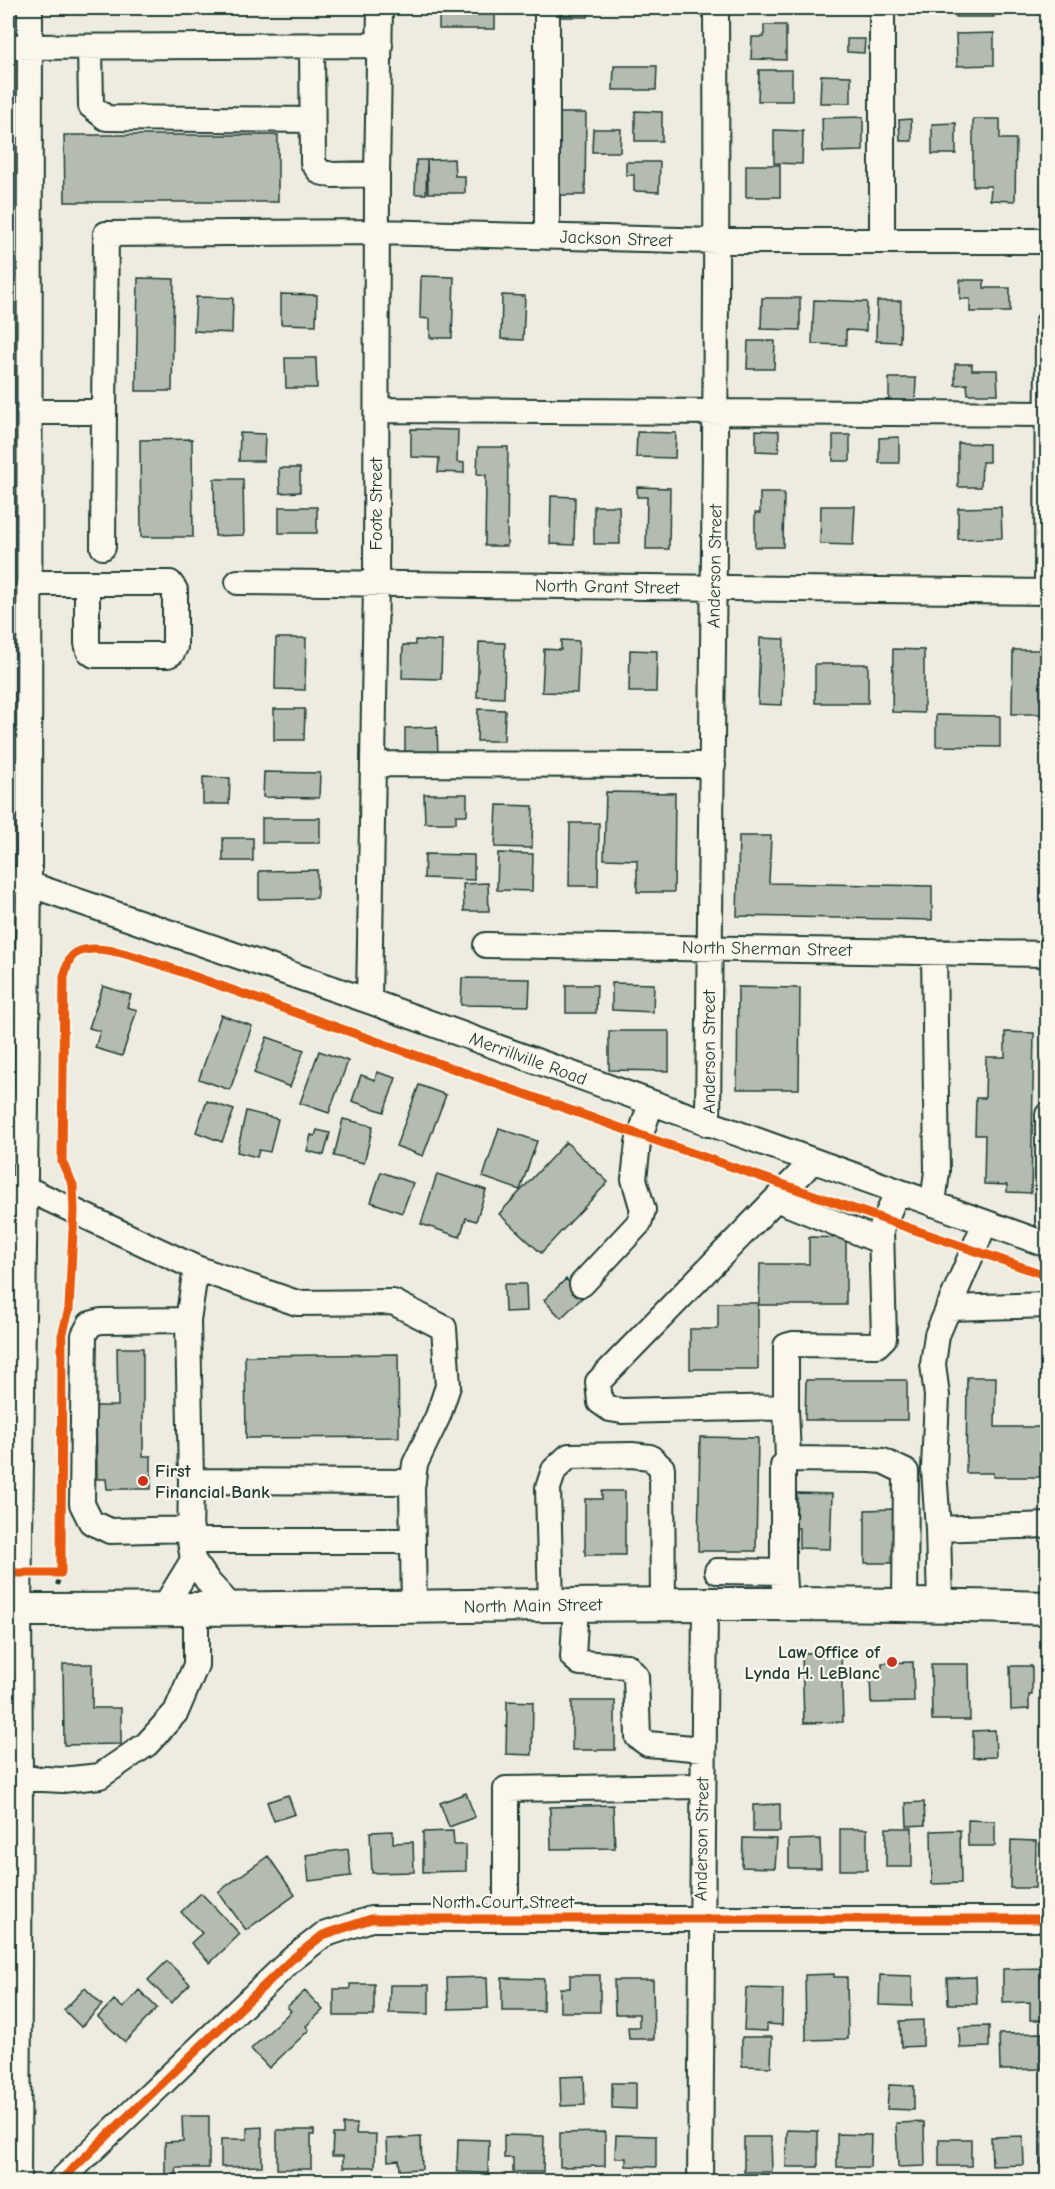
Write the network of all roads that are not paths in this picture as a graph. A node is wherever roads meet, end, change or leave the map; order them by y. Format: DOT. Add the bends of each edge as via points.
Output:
graph roads {
  1 [pos="30,8"];
  2 [pos="380,8"];
  3 [pos="547,8"];
  4 [pos="716,8"];
  5 [pos="882,8"];
  6 [pos="380,45"];
  7 [pos="312,46"];
  8 [pos="19,47"];
  9 [pos="90,47"];
  10 [pos="312,120"];
  11 [pos="377,174"];
  12 [pos="378,232"];
  13 [pos="547,237"];
  14 [pos="717,242"];
  15 [pos="882,242"];
  16 [pos="1047,242"];
  17 [pos="1047,323"];
  18 [pos="377,410"];
  19 [pos="29,412"];
  20 [pos="104,412"];
  21 [pos="716,412"];
  22 [pos="1047,414"];
  23 [pos="103,547"];
  24 [pos="238,582"];
  25 [pos="29,583"];
  26 [pos="87,584"];
  27 [pos="376,584"];
  28 [pos="715,589"];
  29 [pos="1047,592"];
  30 [pos="373,764"];
  31 [pos="713,765"];
  32 [pos="18,881"];
  33 [pos="486,945"];
  34 [pos="710,949"];
  35 [pos="934,952"];
  36 [pos="1047,954"];
  37 [pos="369,1000"];
  38 [pos="651,1103"];
  39 [pos="1047,1115"];
  40 [pos="708,1124"];
  41 [pos="813,1161"];
  42 [pos="16,1188"];
  43 [pos="897,1192"];
  44 [pos="776,1199"];
  45 [pos="933,1204"];
  46 [pos="1047,1221"];
  47 [pos="985,1223"];
  48 [pos="880,1240"];
  49 [pos="1047,1245"];
  50 [pos="196,1268"];
  51 [pos="16,1269"];
  52 [pos="582,1284"];
  53 [pos="1047,1305"];
  54 [pos="948,1308"];
  55 [pos="188,1320"];
  56 [pos="786,1407"];
  57 [pos="788,1459"];
  58 [pos="191,1481"];
  59 [pos="413,1482"];
  60 [pos="1047,1525"];
  61 [pos="938,1529"];
  62 [pos="412,1541"];
  63 [pos="191,1543"];
  64 [pos="717,1571"];
  65 [pos="783,1572"];
  66 [pos="705,1604"];
  67 [pos="784,1604"];
  68 [pos="663,1605"];
  69 [pos="905,1605"];
  70 [pos="940,1605"];
  71 [pos="564,1606"];
  72 [pos="414,1607"];
  73 [pos="1047,1608"];
  74 [pos="163,1609"];
  75 [pos="13,1610"];
  76 [pos="196,1610"];
  77 [pos="234,1610"];
  78 [pos="703,1749"];
  79 [pos="14,1777"];
  80 [pos="703,1786"];
  81 [pos="506,1918"];
  82 [pos="701,1918"];
  83 [pos="1047,1919"];
  84 [pos="14,1987"];
  85 [pos="18,2181"];
  86 [pos="59,2181"];
  87 [pos="700,2181"];
  1 -- 8 [label="street"];
  2 -- 6 [label="street, Foote Street"];
  3 -- 13 [label="street"];
  4 -- 14 [label="street, Anderson Street"];
  5 -- 15 [label="street"];
  6 -- 7 [label="street"];
  6 -- 11 [label="street, Foote Street"];
  7 -- 9 [label="street"];
  7 -- 10 [label="street"];
  8 -- 9 [label="street"];
  8 -- 19 [label="street"];
  9 -- 10 [label="street" via="91,106 106,118"];
  10 -- 11 [label="street" via="313,163 320,172"];
  11 -- 12 [label="street, Foote Street"];
  12 -- 13 [label="street, Jackson Street"];
  12 -- 18 [label="street, Foote Street"];
  12 -- 20 [label="street, Jackson Street" via="106,234"];
  13 -- 14 [label="street, Jackson Street"];
  14 -- 15 [label="street, Jackson Street"];
  14 -- 21 [label="street, Anderson Street"];
  15 -- 16 [label="street, Jackson Street"];
  17 -- 22 [label="street"];
  18 -- 21 [label="street"];
  18 -- 27 [label="street, Foote Street"];
  19 -- 20 [label="street"];
  19 -- 25 [label="street"];
  20 -- 23 [label="street"];
  21 -- 22 [label="street"];
  21 -- 28 [label="street, Anderson Street"];
  22 -- 29 [label="street"];
  24 -- 27 [label="street, North Grant Street"];
  25 -- 26 [label="street"];
  25 -- 32 [label="street"];
  26 -- 26 [label="street" via="170,584 175,590 172,653 94,655 89,651"];
  27 -- 28 [label="street, North Grant Street"];
  27 -- 30 [label="street, Foote Street"];
  28 -- 29 [label="street, North Grant Street"];
  28 -- 31 [label="street, Anderson Street"];
  30 -- 31 [label="street"];
  30 -- 37 [label="street, Foote Street"];
  31 -- 34 [label="street, Anderson Street"];
  32 -- 37 [label="street, Merrillville Road"];
  32 -- 42 [label="street"];
  33 -- 34 [label="street, North Sherman Street"];
  34 -- 35 [label="street, North Sherman Street"];
  34 -- 40 [label="street, Anderson Street"];
  35 -- 36 [label="street, North Sherman Street"];
  35 -- 45 [label="street" via="937,1171"];
  37 -- 38 [label="street, Merrillville Road"];
  38 -- 40 [label="street, Merrillville Road"];
  38 -- 52 [label="street" via="638,1143 634,1179 643,1210 639,1223"];
  39 -- 46 [label="street"];
  40 -- 41 [label="street, Merrillville Road"];
  41 -- 43 [label="street, Merrillville Road"];
  41 -- 44 [label="street"];
  42 -- 50 [label="street"];
  42 -- 51 [label="street"];
  43 -- 45 [label="street, Merrillville Road"];
  43 -- 48 [label="street"];
  44 -- 48 [label="street"];
  44 -- 56 [label="street" via="598,1383 600,1402 622,1411"];
  45 -- 47 [label="street, Merrillville Road"];
  47 -- 49 [label="street, Merrillville Road"];
  47 -- 54 [label="street"];
  48 -- 56 [label="street" via="884,1338 877,1345 786,1346"];
  50 -- 55 [label="street"];
  50 -- 59 [label="street" via="297,1303 393,1302 444,1328 448,1386 416,1464"];
  51 -- 75 [label="street"];
  53 -- 54 [label="street"];
  54 -- 61 [label="street" via="937,1335 933,1364 937,1396 934,1469"];
  55 -- 58 [label="street"];
  55 -- 63 [label="street" via="90,1324 84,1335 82,1504 91,1522 110,1532"];
  56 -- 57 [label="street"];
  57 -- 65 [label="street" via="783,1466"];
  57 -- 69 [label="street" via="883,1461 906,1472"];
  58 -- 59 [label="street"];
  58 -- 63 [label="street"];
  59 -- 62 [label="street"];
  60 -- 61 [label="street"];
  61 -- 70 [label="street"];
  62 -- 63 [label="street"];
  62 -- 72 [label="street"];
  63 -- 74 [label="street"];
  63 -- 77 [label="street" via="209,1583"];
  64 -- 65 [label="street"];
  65 -- 67 [label="street"];
  66 -- 67 [label="main road, North Main Street"];
  66 -- 68 [label="main road, North Main Street"];
  66 -- 78 [label="street, Anderson Street"];
  67 -- 69 [label="main road, North Main Street"];
  68 -- 71 [label="main road, North Main Street"];
  68 -- 71 [label="street" via="662,1468 650,1457 632,1455 569,1456 554,1470 548,1488"];
  69 -- 70 [label="main road, North Main Street"];
  70 -- 73 [label="main road, North Main Street"];
  71 -- 72 [label="main road, North Main Street"];
  71 -- 78 [label="street" via="573,1657 580,1663 627,1666 636,1676 638,1737 648,1744"];
  72 -- 77 [label="main road, North Main Street"];
  74 -- 75 [label="main road, North Main Street"];
  74 -- 76 [label="main road, North Main Street"];
  75 -- 79 [label="street"];
  76 -- 77 [label="main road, North Main Street"];
  76 -- 79 [label="street" via="196,1665 176,1712 147,1744 100,1776 62,1780"];
  78 -- 80 [label="street, Anderson Street"];
  79 -- 84 [label="street"];
  80 -- 81 [label="street" via="506,1789"];
  80 -- 82 [label="street, Anderson Street"];
  81 -- 82 [label="street, North Court Street"];
  81 -- 86 [label="street, North Court Street" via="371,1919 323,1935 291,1960"];
  82 -- 83 [label="street, North Court Street"];
  82 -- 87 [label="street, Anderson Street"];
  84 -- 85 [label="street"];
}
